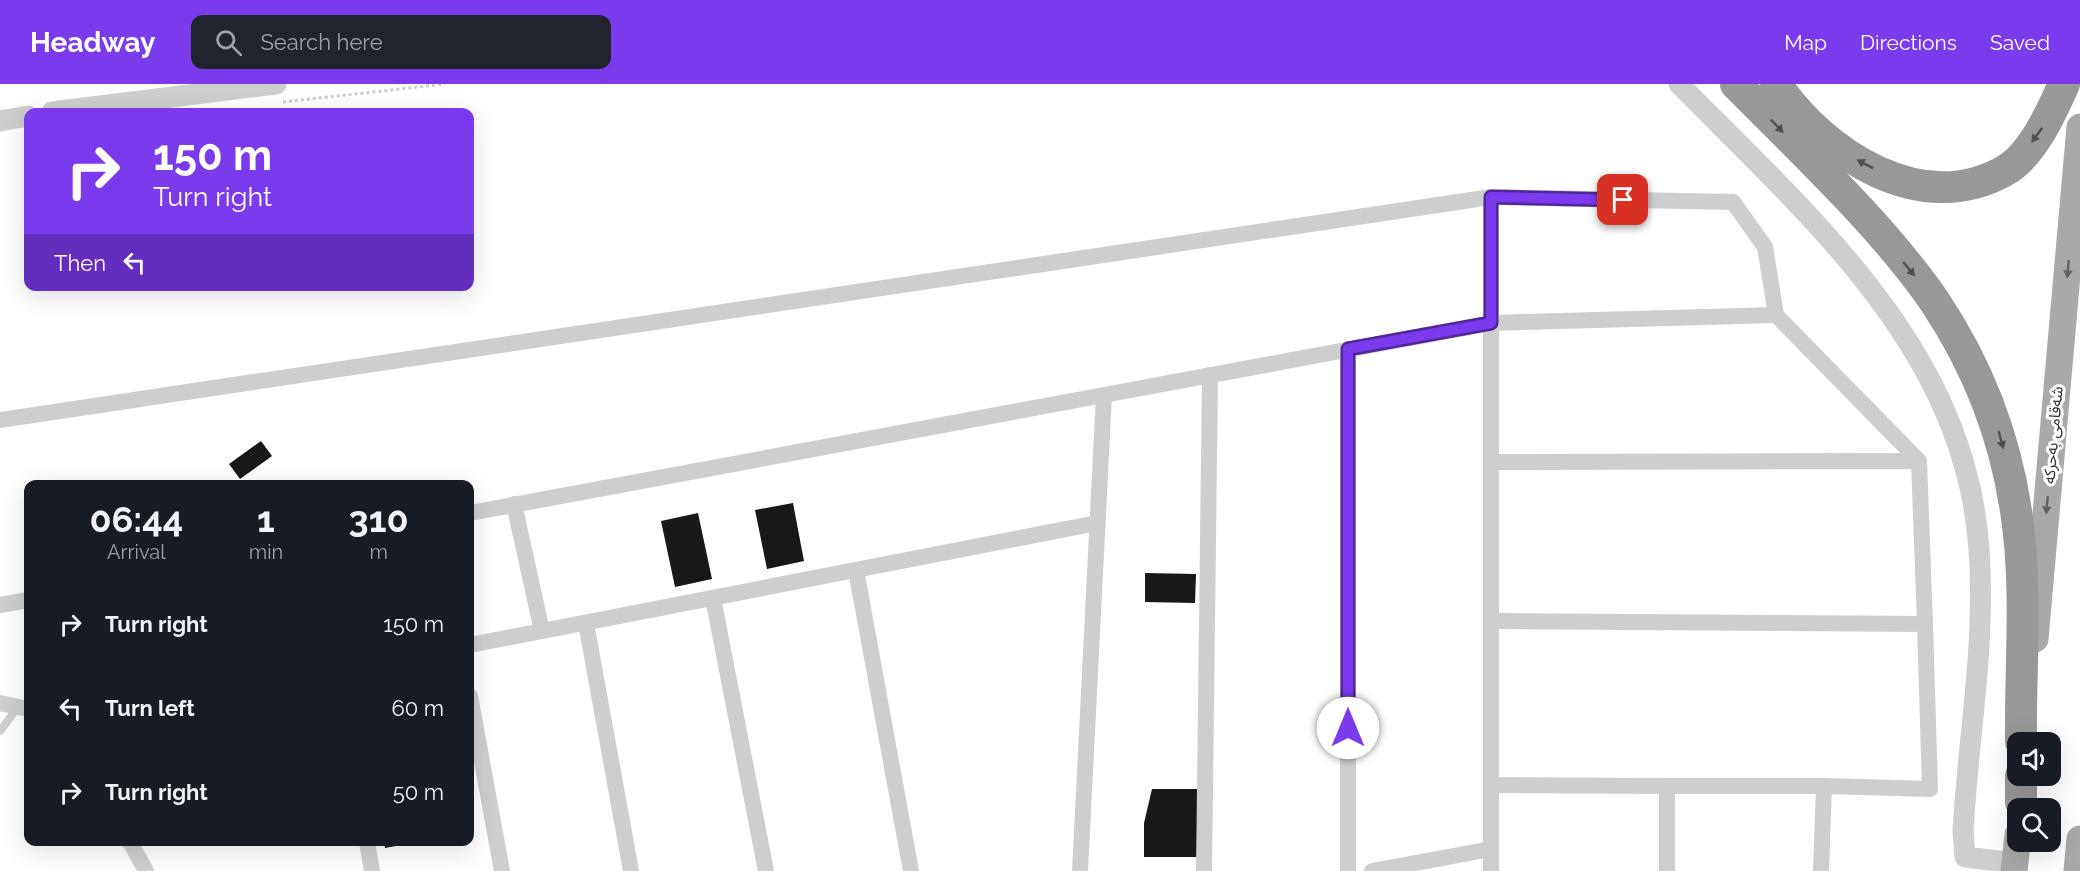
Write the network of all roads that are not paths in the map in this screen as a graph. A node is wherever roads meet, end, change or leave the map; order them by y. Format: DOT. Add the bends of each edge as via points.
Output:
graph roads {
  1 [pos="1680,84"];
  2 [pos="1736,84"];
  3 [pos="1776,84"];
  4 [pos="2064,84"];
  5 [pos="274,94"];
  6 [pos="101,108"];
  7 [pos="24,117"];
  8 [pos="0,121"];
  9 [pos="2080,127"];
  10 [pos="1491,197"];
  11 [pos="1776,315"];
  12 [pos="1491,323"];
  13 [pos="1348,349"];
  14 [pos="1210,375"];
  15 [pos="1104,395"];
  16 [pos="0,420"];
  17 [pos="1919,461"];
  18 [pos="1491,462"];
  19 [pos="514,504"];
  20 [pos="474,512"];
  21 [pos="1097,522"];
  22 [pos="856,570"];
  23 [pos="713,598"];
  24 [pos="24,601"];
  25 [pos="0,605"];
  26 [pos="1491,621"];
  27 [pos="586,623"];
  28 [pos="1925,624"];
  29 [pos="542,631"];
  30 [pos="474,644"];
  31 [pos="0,703"];
  32 [pos="23,708"];
  33 [pos="474,718"];
  34 [pos="0,731"];
  35 [pos="2021,732"];
  36 [pos="2027,732"];
  37 [pos="1491,785"];
  38 [pos="1667,786"];
  39 [pos="1824,786"];
  40 [pos="2080,839"];
  41 [pos="132,846"];
  42 [pos="368,846"];
  43 [pos="1491,849"];
  44 [pos="2016,852"];
  45 [pos="1963,864"];
  46 [pos="2014,867"];
  47 [pos="146,871"];
  48 [pos="372,871"];
  49 [pos="502,871"];
  50 [pos="631,871"];
  51 [pos="766,871"];
  52 [pos="911,871"];
  53 [pos="1080,871"];
  54 [pos="1204,871"];
  55 [pos="1348,871"];
  56 [pos="1372,871"];
  57 [pos="1491,871"];
  58 [pos="1667,871"];
  59 [pos="1821,871"];
  60 [pos="2077,871"];
  1 -- 45 [label="street" via="1874,291 1917,354 1953,429 1969,484 1981,581 1962,831"];
  2 -- 35 [label="highway, one-way" via="1884,239 1934,302 1971,364 2001,436 2016,511 2022,594"];
  4 -- 3 [label="highway, one-way" via="2048,120 2007,169 1977,183 1940,189 1897,179 1861,163 1822,138"];
  5 -- 6 [label="street"];
  7 -- 8 [label="street"];
  9 -- 36 [label="main road, شەقامی بەحرکە, one-way"];
  10 -- 11 [label="street" via="1733,202 1764,247"];
  10 -- 12 [label="street"];
  10 -- 16 [label="street"];
  11 -- 12 [label="street"];
  11 -- 17 [label="street"];
  12 -- 13 [label="street"];
  12 -- 18 [label="street"];
  13 -- 14 [label="street"];
  13 -- 55 [label="street"];
  14 -- 15 [label="street"];
  14 -- 54 [label="street"];
  15 -- 19 [label="street"];
  15 -- 21 [label="street"];
  17 -- 18 [label="street"];
  17 -- 28 [label="street"];
  18 -- 26 [label="street"];
  19 -- 20 [label="street"];
  19 -- 29 [label="street"];
  21 -- 22 [label="street"];
  21 -- 53 [label="street"];
  22 -- 23 [label="street"];
  22 -- 52 [label="street"];
  23 -- 27 [label="street"];
  23 -- 51 [label="street"];
  24 -- 25 [label="street"];
  26 -- 28 [label="street"];
  26 -- 37 [label="street"];
  27 -- 29 [label="street"];
  27 -- 50 [label="street"];
  28 -- 39 [label="street" via="1930,789"];
  29 -- 30 [label="street"];
  31 -- 32 [label="street"];
  32 -- 34 [label="lane"];
  33 -- 49 [label="street"];
  37 -- 38 [label="street"];
  37 -- 43 [label="street"];
  38 -- 39 [label="street"];
  38 -- 58 [label="street"];
  39 -- 59 [label="street"];
  40 -- 60 [label="main road"];
  41 -- 47 [label="street"];
  42 -- 48 [label="street"];
  43 -- 56 [label="street"];
  43 -- 57 [label="street"];
  44 -- 46 [label="main road"];
  45 -- 46 [label="street"];
}
